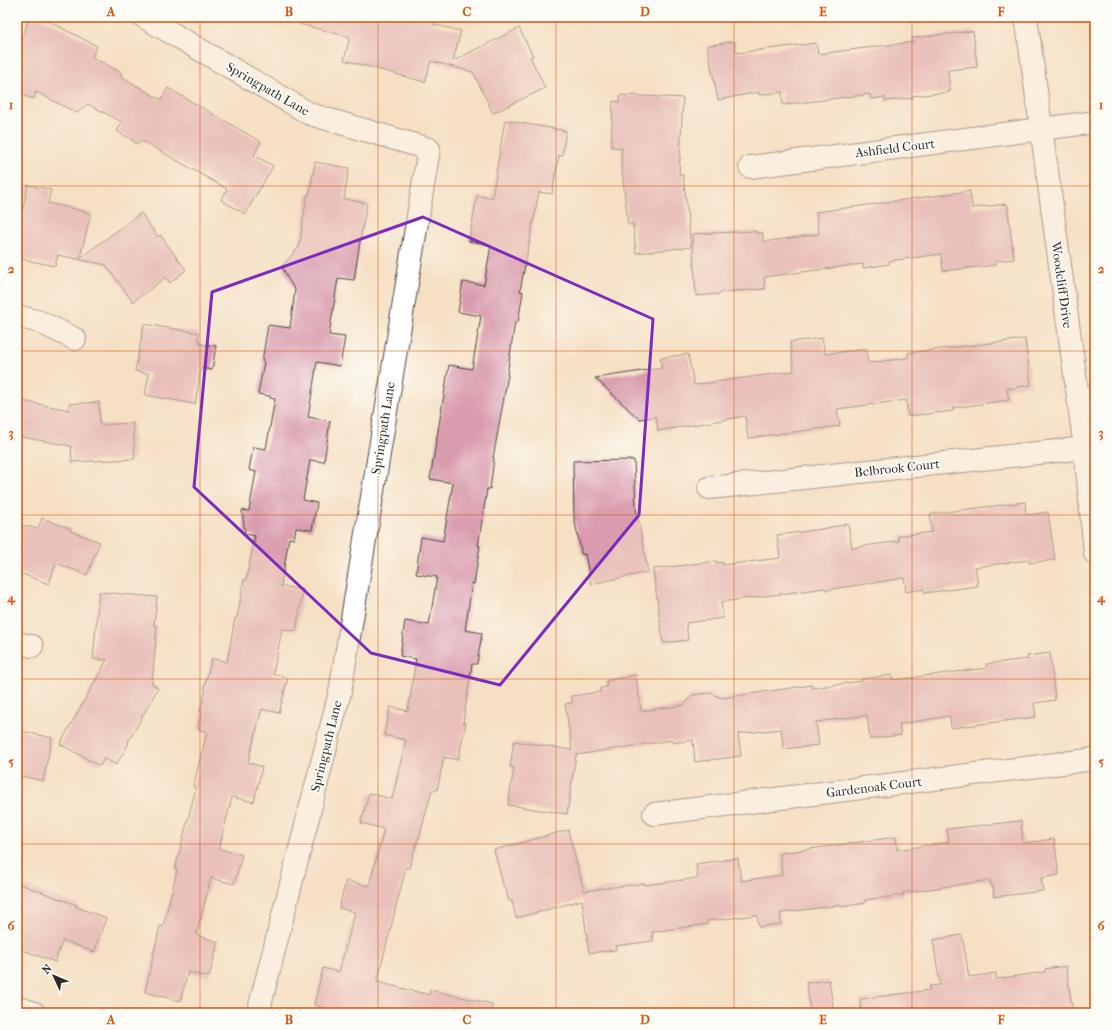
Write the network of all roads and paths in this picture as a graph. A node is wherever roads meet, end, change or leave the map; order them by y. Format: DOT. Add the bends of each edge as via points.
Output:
graph roads {
  1 [pos="144,17"];
  2 [pos="1026,17"];
  3 [pos="1095,122"];
  4 [pos="1041,129"];
  5 [pos="750,167"];
  6 [pos="17,316"];
  7 [pos="75,339"];
  8 [pos="1090,448"];
  9 [pos="709,488"];
  10 [pos="1095,553"];
  11 [pos="1095,759"];
  12 [pos="654,814"];
  13 [pos="17,1007"];
  14 [pos="34,1013"];
  15 [pos="258,1013"];
  1 -- 15 [label="street, Springpath Lane" via="310,114 429,149 340,692"];
  2 -- 4 [label="street, Woodcliff Drive"];
  3 -- 4 [label="street, Ashfield Court"];
  4 -- 5 [label="street, Ashfield Court"];
  4 -- 8 [label="street, Woodcliff Drive"];
  6 -- 7 [label="street" via="40,322"];
  8 -- 9 [label="street, Belbrook Court"];
  8 -- 10 [label="street, Woodcliff Drive"];
  11 -- 12 [label="street, Gardenoak Court"];
  13 -- 14 [label="street"];
}
